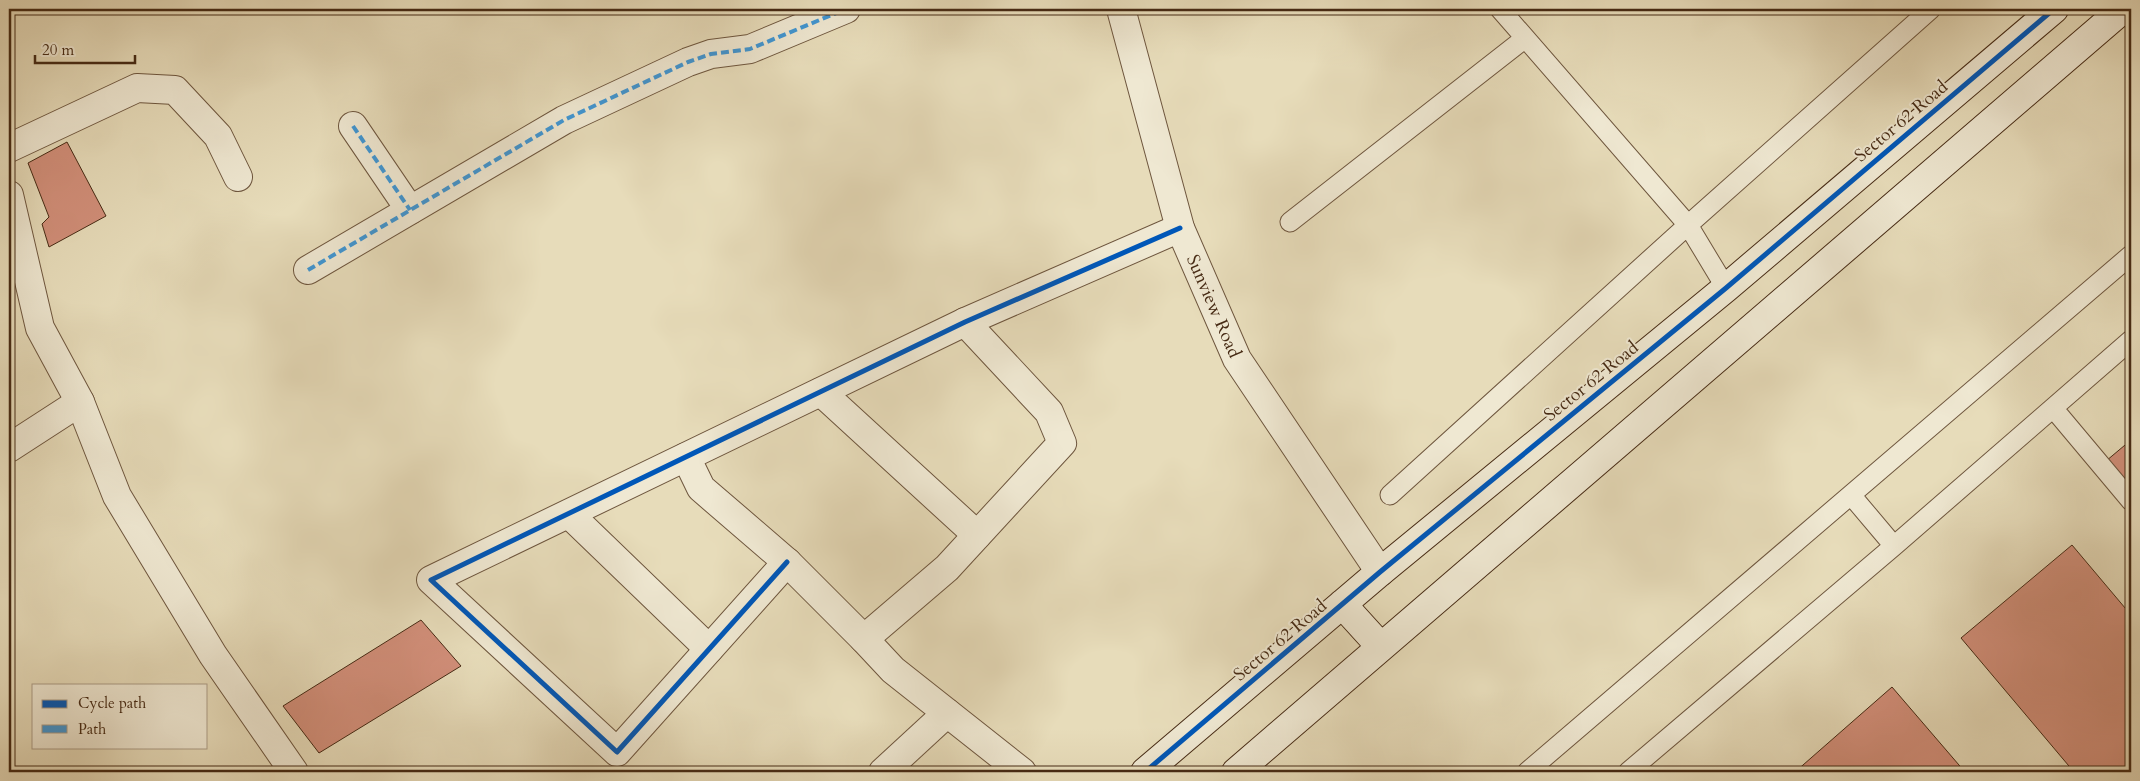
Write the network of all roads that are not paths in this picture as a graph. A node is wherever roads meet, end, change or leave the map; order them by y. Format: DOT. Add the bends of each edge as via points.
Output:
graph roads {
  1 [pos="846,9"];
  2 [pos="1121,9"];
  3 [pos="1500,9"];
  4 [pos="1931,9"];
  5 [pos="2054,9"];
  6 [pos="2123,9"];
  7 [pos="1524,39"];
  8 [pos="352,126"];
  9 [pos="9,148"];
  10 [pos="238,177"];
  11 [pos="9,195"];
  12 [pos="410,210"];
  13 [pos="1290,222"];
  14 [pos="1688,225"];
  15 [pos="1180,228"];
  16 [pos="2131,255"];
  17 [pos="308,270"];
  18 [pos="1726,288"];
  19 [pos="965,322"];
  20 [pos="2131,340"];
  21 [pos="821,392"];
  22 [pos="80,402"];
  23 [pos="2053,408"];
  24 [pos="9,448"];
  25 [pos="686,457"];
  26 [pos="1390,495"];
  27 [pos="1851,495"];
  28 [pos="2131,501"];
  29 [pos="569,514"];
  30 [pos="977,535"];
  31 [pos="1894,546"];
  32 [pos="788,562"];
  33 [pos="1380,572"];
  34 [pos="1342,604"];
  35 [pos="864,639"];
  36 [pos="1381,648"];
  37 [pos="709,649"];
  38 [pos="947,712"];
  39 [pos="294,772"];
  40 [pos="883,772"];
  41 [pos="1022,772"];
  42 [pos="1145,772"];
  43 [pos="1236,772"];
  44 [pos="1527,772"];
  45 [pos="1628,772"];
  1 -- 12 [label="street" via="750,49 711,54 661,74 564,120"];
  2 -- 15 [label="street, Sunview Road"];
  3 -- 7 [label="lane"];
  4 -- 14 [label="lane"];
  5 -- 18 [label="street, Sector 62 Road"];
  6 -- 36 [label="street"];
  7 -- 13 [label="lane"];
  7 -- 14 [label="lane"];
  8 -- 12 [label="street"];
  9 -- 10 [label="street" via="137,88 175,90 218,136"];
  11 -- 22 [label="street" via="40,328"];
  12 -- 17 [label="street"];
  14 -- 18 [label="lane"];
  14 -- 26 [label="lane"];
  15 -- 19 [label="street"];
  15 -- 33 [label="street, Sunview Road" via="1237,359"];
  16 -- 27 [label="lane"];
  18 -- 33 [label="street, Sector 62 Road"];
  19 -- 21 [label="street"];
  19 -- 30 [label="street" via="1049,412 1062,443"];
  20 -- 23 [label="lane"];
  21 -- 25 [label="street"];
  21 -- 30 [label="street"];
  22 -- 24 [label="street"];
  22 -- 39 [label="street" via="117,496 213,655"];
  23 -- 28 [label="lane"];
  23 -- 31 [label="lane"];
  25 -- 29 [label="street"];
  25 -- 32 [label="street" via="701,488"];
  27 -- 31 [label="lane"];
  27 -- 44 [label="lane"];
  29 -- 37 [label="street"];
  29 -- 37 [label="street" via="431,580 617,752"];
  30 -- 35 [label="street" via="947,568"];
  31 -- 45 [label="lane"];
  32 -- 35 [label="street"];
  32 -- 37 [label="street"];
  33 -- 34 [label="street, Sector 62 Road"];
  34 -- 36 [label="street"];
  34 -- 42 [label="street, Sector 62 Road"];
  35 -- 38 [label="street" via="893,670"];
  36 -- 43 [label="street"];
  38 -- 40 [label="street"];
  38 -- 41 [label="street"];
}
